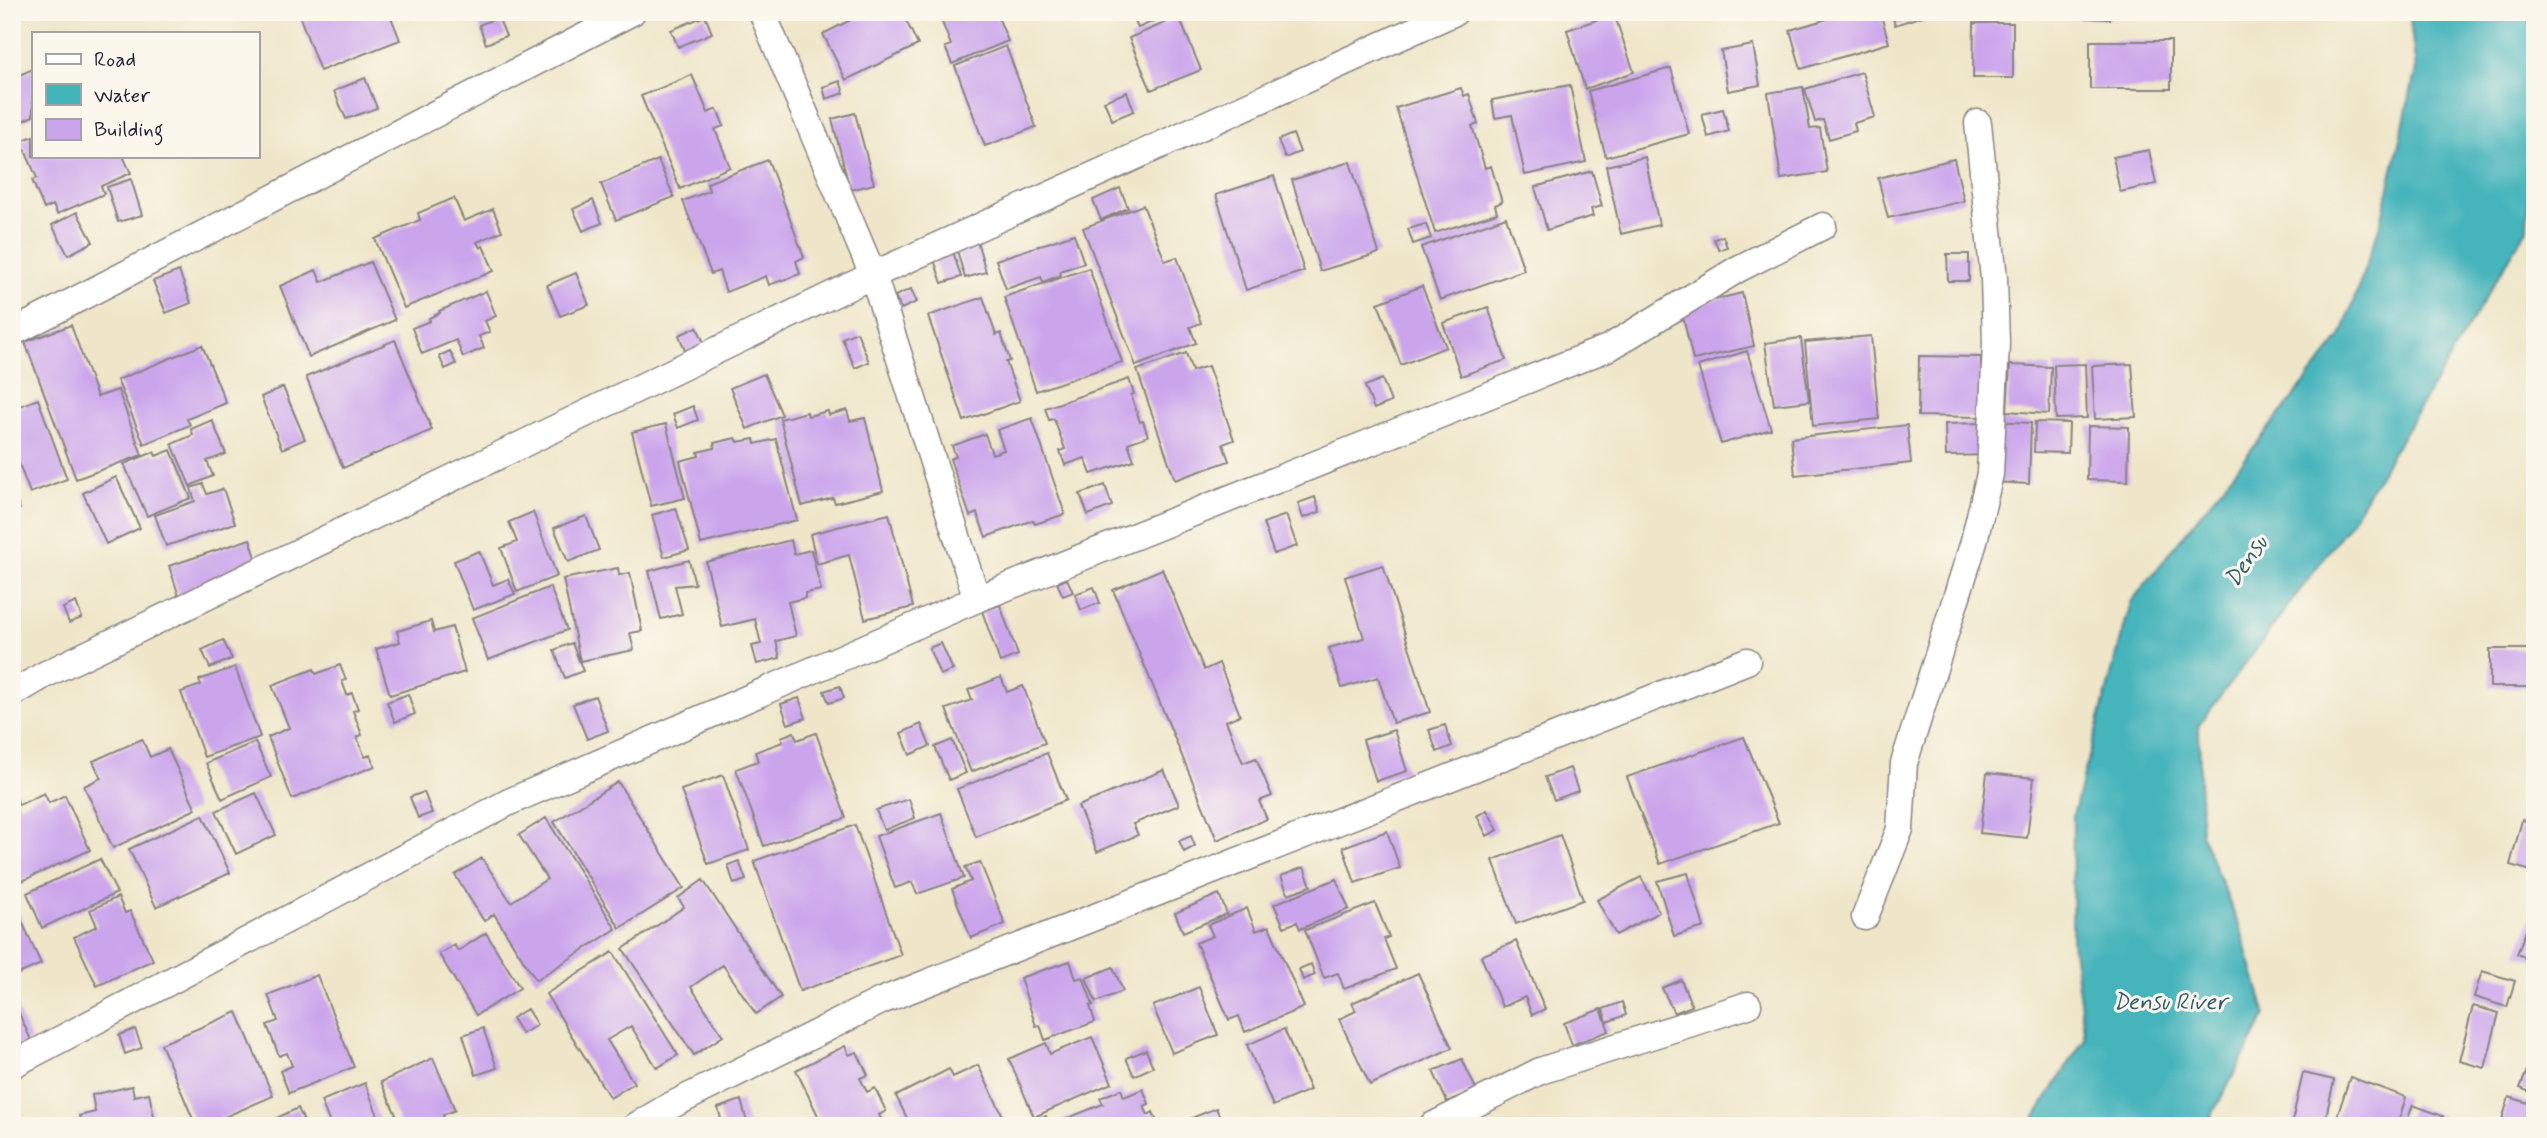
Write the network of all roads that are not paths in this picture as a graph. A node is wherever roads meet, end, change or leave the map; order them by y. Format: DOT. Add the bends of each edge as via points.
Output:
graph roads {
  1 [pos="632,12"];
  2 [pos="762,12"];
  3 [pos="1455,12"];
  4 [pos="1979,123"];
  5 [pos="1823,226"];
  6 [pos="873,275"];
  7 [pos="12,333"];
  8 [pos="977,599"];
  9 [pos="1747,661"];
  10 [pos="12,694"];
  11 [pos="1865,917"];
  12 [pos="1748,1005"];
  13 [pos="12,1065"];
  14 [pos="636,1126"];
  15 [pos="1432,1126"];
  1 -- 7 [label="street"];
  2 -- 6 [label="street"];
  3 -- 6 [label="street"];
  4 -- 11 [label="street" via="1994,279 1990,474 1973,545 1904,763 1900,829"];
  5 -- 8 [label="street" via="1738,269 1611,347"];
  6 -- 8 [label="street"];
  6 -- 10 [label="street"];
  8 -- 13 [label="street" via="509,802"];
  9 -- 14 [label="street" via="881,1001"];
  12 -- 15 [label="street" via="1540,1071"];
}
